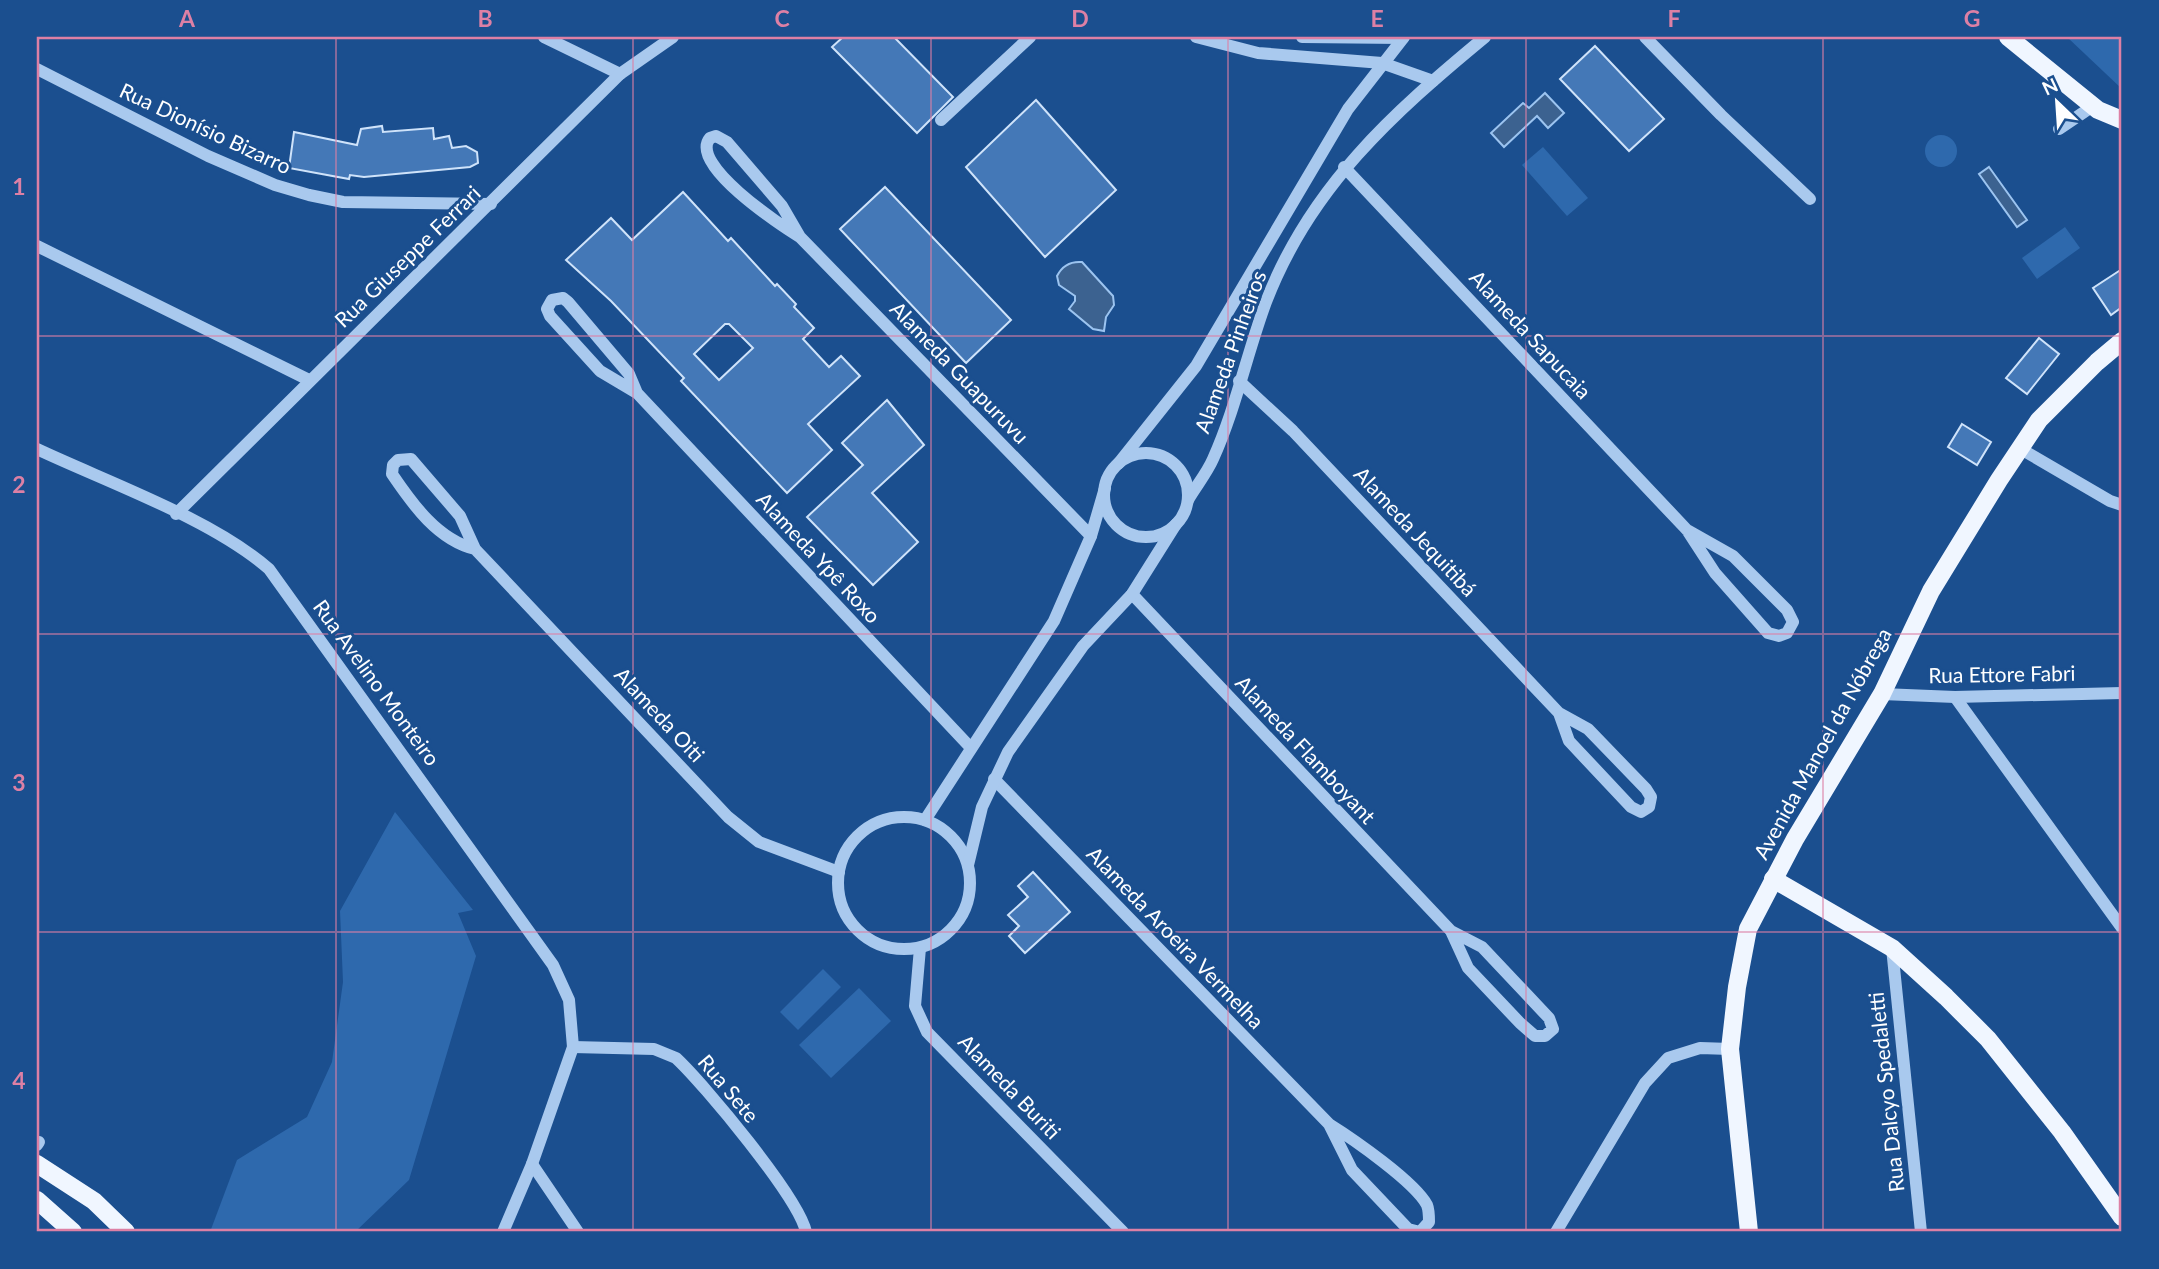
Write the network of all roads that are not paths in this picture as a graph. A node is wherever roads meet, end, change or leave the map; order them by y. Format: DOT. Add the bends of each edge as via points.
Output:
graph roads {
  1 [pos="544,37"];
  2 [pos="673,37"];
  3 [pos="1030,37"];
  4 [pos="1196,37"];
  5 [pos="1302,37"];
  6 [pos="1404,37"];
  7 [pos="1465,37"];
  8 [pos="1473,37"];
  9 [pos="1485,37"];
  10 [pos="1645,37"];
  11 [pos="2008,37"];
  12 [pos="2021,37"];
  13 [pos="1382,63"];
  14 [pos="2048,67"];
  15 [pos="37,69"];
  16 [pos="620,75"];
  17 [pos="1433,80"];
  18 [pos="2093,106"];
  19 [pos="941,120"];
  20 [pos="2122,120"];
  21 [pos="2059,129"];
  22 [pos="1345,167"];
  23 [pos="1810,199"];
  24 [pos="491,204"];
  25 [pos="800,237"];
  26 [pos="37,246"];
  27 [pos="2122,341"];
  28 [pos="309,380"];
  29 [pos="1239,381"];
  30 [pos="637,393"];
  31 [pos="37,449"];
  32 [pos="2021,449"];
  33 [pos="1118,464"];
  34 [pos="1105,488"];
  35 [pos="1188,500"];
  36 [pos="2122,505"];
  37 [pos="176,514"];
  38 [pos="1176,524"];
  39 [pos="1687,530"];
  40 [pos="1091,536"];
  41 [pos="475,550"];
  42 [pos="1132,594"];
  43 [pos="2122,693"];
  44 [pos="1882,694"];
  45 [pos="1955,697"];
  46 [pos="1559,713"];
  47 [pos="971,748"];
  48 [pos="994,779"];
  49 [pos="925,820"];
  50 [pos="968,865"];
  51 [pos="839,872"];
  52 [pos="1773,878"];
  53 [pos="2122,928"];
  54 [pos="1451,931"];
  55 [pos="920,948"];
  56 [pos="1892,948"];
  57 [pos="573,1046"];
  58 [pos="1730,1049"];
  59 [pos="1329,1124"];
  60 [pos="37,1164"];
  61 [pos="532,1164"];
  62 [pos="37,1200"];
  63 [pos="2122,1217"];
  64 [pos="1565,1218"];
  65 [pos="73,1232"];
  66 [pos="126,1232"];
  67 [pos="503,1232"];
  68 [pos="578,1232"];
  69 [pos="806,1232"];
  70 [pos="1123,1232"];
  71 [pos="1556,1232"];
  72 [pos="1569,1232"];
  73 [pos="1749,1232"];
  74 [pos="1921,1232"];
  1 -- 16 [label="street"];
  2 -- 16 [label="street, Rua Giuseppe Ferrari"];
  3 -- 19 [label="street"];
  4 -- 13 [label="street" via="1258,53"];
  5 -- 6 [label="street"];
  6 -- 13 [label="street, Alameda Pinheiros"];
  7 -- 8 [label="street"];
  9 -- 17 [label="street, Alameda Pinheiros"];
  10 -- 23 [label="street"];
  11 -- 14 [label="main road"];
  12 -- 14 [label="main road"];
  13 -- 17 [label="street"];
  13 -- 33 [label="street, Alameda Pinheiros" via="1322,150 1196,366"];
  14 -- 18 [label="main road"];
  15 -- 24 [label="street, Rua Dionísio Bizarro" via="275,185 343,202"];
  16 -- 24 [label="street, Rua Giuseppe Ferrari"];
  17 -- 22 [label="street, Alameda Pinheiros"];
  18 -- 20 [label="main road"];
  18 -- 21 [label="street"];
  22 -- 29 [label="street, Alameda Pinheiros" via="1290,252 1267,299"];
  22 -- 39 [label="street, Alameda Sapucaia"];
  24 -- 28 [label="street, Rua Giuseppe Ferrari"];
  25 -- 25 [label="street, Alameda Guapuruvu" via="782,206 727,142 710,138 705,153 726,179 757,210"];
  25 -- 40 [label="street, Alameda Guapuruvu"];
  26 -- 28 [label="street"];
  27 -- 32 [label="main road, Avenida Manoel da Nóbrega" via="2039,420"];
  28 -- 37 [label="street, Rua Giuseppe Ferrari"];
  29 -- 35 [label="street, Alameda Pinheiros" via="1213,459"];
  29 -- 46 [label="street, Alameda Jequitibá" via="1293,431"];
  30 -- 30 [label="street, Alameda Ypê Roxo" via="629,374 568,302 552,300 547,309 600,371"];
  30 -- 47 [label="street, Alameda Ypê Roxo"];
  31 -- 37 [label="street, Rua Avelino Monteiro"];
  32 -- 36 [label="street"];
  32 -- 44 [label="main road, Avenida Manoel da Nóbrega" via="1931,591"];
  33 -- 34 [label="street"];
  33 -- 35 [label="street" via="1144,453 1172,461 1182,472"];
  34 -- 38 [label="street" via="1109,514 1127,533 1153,536"];
  34 -- 40 [label="street"];
  35 -- 38 [label="street"];
  37 -- 57 [label="street, Rua Avelino Monteiro" via="240,546 279,580 553,965 569,1000"];
  38 -- 42 [label="street"];
  39 -- 39 [label="street, Alameda Sapucaia" via="1715,573 1768,633 1779,636 1792,629 1787,610 1733,556"];
  40 -- 47 [label="street" via="1054,621"];
  41 -- 41 [label="street, Alameda Oiti" via="460,516 419,468 407,457 398,460 392,474 408,497 450,541"];
  41 -- 51 [label="street, Alameda Oiti" via="743,831 775,850"];
  42 -- 48 [label="street" via="1083,646 1021,732"];
  42 -- 54 [label="street, Alameda Flamboyant"];
  43 -- 45 [label="street, Rua Ettore Fabri"];
  44 -- 45 [label="street, Rua Ettore Fabri"];
  44 -- 52 [label="main road, Avenida Manoel da Nóbrega"];
  45 -- 53 [label="street"];
  46 -- 46 [label="street, Alameda Jequitibá" via="1569,741 1631,807 1641,812 1649,807 1651,797 1646,789 1588,729"];
  47 -- 49 [label="street"];
  48 -- 50 [label="street"];
  48 -- 59 [label="street, Alameda Aroeira Vermelha"];
  49 -- 50 [label="street" via="959,845"];
  49 -- 51 [label="street" via="902,817 880,821 846,850"];
  50 -- 55 [label="street" via="971,886 956,925"];
  51 -- 55 [label="street" via="845,914 859,932 887,946"];
  52 -- 56 [label="main road"];
  52 -- 58 [label="main road, Avenida Manoel da Nóbrega" via="1748,929"];
  54 -- 54 [label="street, Alameda Flamboyant" via="1468,968 1520,1023 1535,1036 1545,1036 1553,1029 1549,1018 1482,947"];
  55 -- 70 [label="street, Alameda Buriti" via="915,1006 927,1031"];
  56 -- 63 [label="main road" via="1988,1039"];
  56 -- 74 [label="street, Rua Dalcyo Spedaletti"];
  57 -- 61 [label="street"];
  57 -- 69 [label="street, Rua Sete" via="654,1049 676,1058 778,1181"];
  58 -- 64 [label="street" via="1700,1048 1668,1058 1645,1083"];
  58 -- 73 [label="main road, Avenida Manoel da Nóbrega"];
  59 -- 59 [label="street, Alameda Aroeira Vermelha" via="1352,1170 1408,1229 1420,1232 1429,1222 1428,1207 1419,1195"];
  60 -- 66 [label="main road" via="94,1201"];
  61 -- 67 [label="street"];
  61 -- 68 [label="street"];
  62 -- 65 [label="main road"];
  64 -- 71 [label="street"];
  64 -- 72 [label="street"];
}
